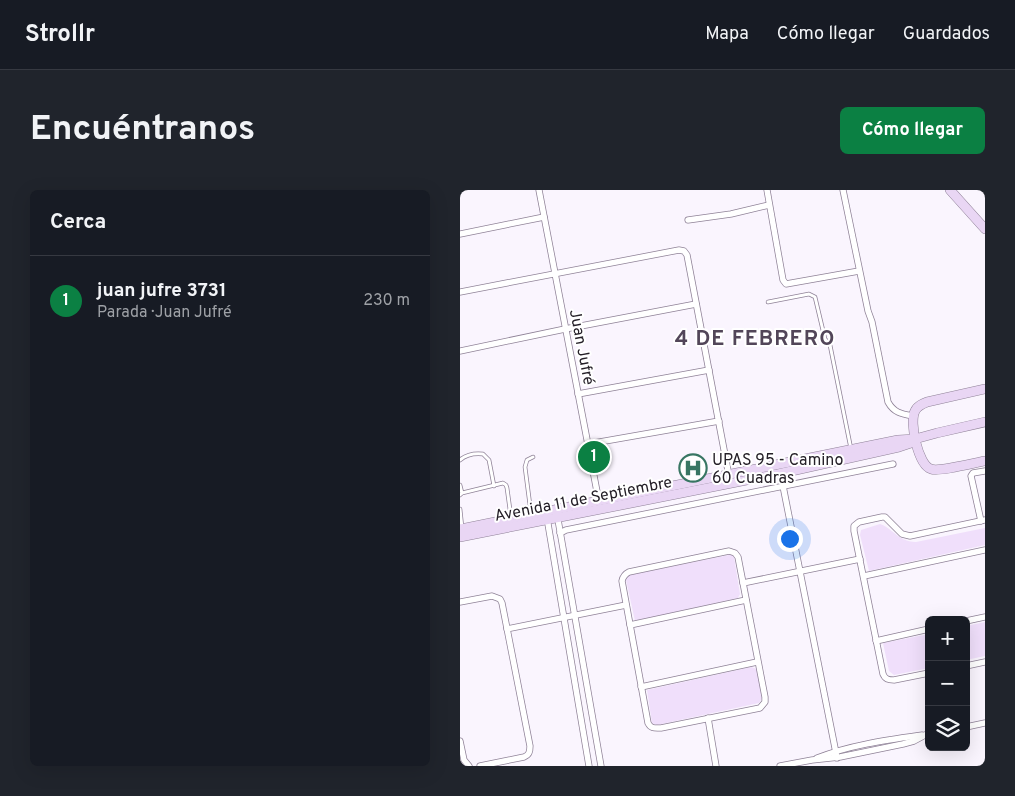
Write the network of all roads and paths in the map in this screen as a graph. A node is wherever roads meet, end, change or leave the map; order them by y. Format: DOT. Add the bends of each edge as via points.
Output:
graph roads {
  1 [pos="539,190"];
  2 [pos="767,190"];
  3 [pos="843,190"];
  4 [pos="950,190"];
  5 [pos="769,206"];
  6 [pos="544,217"];
  7 [pos="688,220"];
  8 [pos="985,228"];
  9 [pos="460,234"];
  10 [pos="860,271"];
  11 [pos="555,274"];
  12 [pos="460,292"];
  13 [pos="768,302"];
  14 [pos="696,304"];
  15 [pos="566,329"];
  16 [pos="460,351"];
  17 [pos="709,370"];
  18 [pos="985,390"];
  19 [pos="578,394"];
  20 [pos="913,416"];
  21 [pos="719,421"];
  22 [pos="985,422"];
  23 [pos="915,439"];
  24 [pos="588,444"];
  25 [pos="852,453"];
  26 [pos="533,457"];
  27 [pos="460,460"];
  28 [pos="985,461"];
  29 [pos="893,464"];
  30 [pos="985,470"];
  31 [pos="730,479"];
  32 [pos="460,485"];
  33 [pos="494,486"];
  34 [pos="783,486"];
  35 [pos="461,494"];
  36 [pos="600,505"];
  37 [pos="460,509"];
  38 [pos="556,513"];
  39 [pos="531,514"];
  40 [pos="546,516"];
  41 [pos="512,518"];
  42 [pos="983,520"];
  43 [pos="461,532"];
  44 [pos="560,533"];
  45 [pos="985,550"];
  46 [pos="860,560"];
  47 [pos="800,571"];
  48 [pos="864,576"];
  49 [pos="743,583"];
  50 [pos="746,600"];
  51 [pos="460,602"];
  52 [pos="626,605"];
  53 [pos="574,616"];
  54 [pos="985,617"];
  55 [pos="564,618"];
  56 [pos="970,620"];
  57 [pos="630,625"];
  58 [pos="507,629"];
  59 [pos="925,630"];
  60 [pos="876,641"];
  61 [pos="757,662"];
  62 [pos="985,662"];
  63 [pos="970,665"];
  64 [pos="925,674"];
  65 [pos="641,687"];
  66 [pos="708,718"];
  67 [pos="985,723"];
  68 [pos="970,725"];
  69 [pos="925,734"];
  70 [pos="925,736"];
  71 [pos="460,741"];
  72 [pos="836,751"];
  73 [pos="838,758"];
  74 [pos="812,760"];
  75 [pos="468,766"];
  76 [pos="480,766"];
  77 [pos="589,766"];
  78 [pos="601,766"];
  79 [pos="716,766"];
  80 [pos="780,766"];
  1 -- 6 [label="street, Juan Jufré"];
  2 -- 5 [label="street"];
  3 -- 10 [label="street"];
  4 -- 8 [label="main road"];
  5 -- 7 [label="street"];
  5 -- 10 [label="street" via="786,284"];
  6 -- 9 [label="street"];
  6 -- 11 [label="street, Juan Jufré"];
  10 -- 20 [label="street" via="888,402 898,413"];
  11 -- 12 [label="street"];
  11 -- 14 [label="street" via="680,250 687,255"];
  11 -- 15 [label="street, Juan Jufré"];
  13 -- 25 [label="lane" via="810,294 815,297 824,339 830,345"];
  14 -- 15 [label="street"];
  14 -- 17 [label="street"];
  15 -- 16 [label="street"];
  15 -- 19 [label="street, Juan Jufré"];
  17 -- 19 [label="street"];
  17 -- 21 [label="street"];
  18 -- 20 [label="main road" via="927,402 915,410"];
  19 -- 24 [label="street, Juan Jufré"];
  20 -- 23 [label="main road"];
  21 -- 24 [label="street"];
  21 -- 31 [label="street"];
  22 -- 23 [label="main road, Avenida 11 de Septiembre"];
  23 -- 25 [label="main road, Avenida 11 de Septiembre" via="907,445"];
  23 -- 28 [label="main road" via="922,460 932,470"];
  24 -- 36 [label="street, Juan Jufré"];
  25 -- 31 [label="main road, Avenida 11 de Septiembre"];
  26 -- 39 [label="lane" via="527,460 525,467"];
  27 -- 33 [label="lane" via="475,453 483,454 489,460"];
  29 -- 34 [label="street"];
  30 -- 42 [label="street" via="971,476"];
  31 -- 36 [label="main road, Avenida 11 de Septiembre"];
  32 -- 35 [label="lane"];
  33 -- 35 [label="lane"];
  33 -- 41 [label="lane" via="506,485"];
  34 -- 44 [label="street"];
  34 -- 47 [label="street"];
  36 -- 38 [label="main road, Avenida 11 de Septiembre"];
  37 -- 43 [label="lane"];
  38 -- 40 [label="main road, Avenida 11 de Septiembre"];
  38 -- 44 [label="street"];
  39 -- 40 [label="main road, Avenida 11 de Septiembre"];
  39 -- 41 [label="main road, Avenida 11 de Septiembre"];
  40 -- 43 [label="main road, Avenida 11 de Septiembre"];
  40 -- 55 [label="street"];
  41 -- 43 [label="main road, Avenida 11 de Septiembre"];
  42 -- 46 [label="street" via="910,536 902,534 885,517 860,522 854,526"];
  44 -- 53 [label="street"];
  45 -- 48 [label="street"];
  46 -- 47 [label="street"];
  46 -- 48 [label="street"];
  47 -- 49 [label="street"];
  47 -- 72 [label="street"];
  48 -- 60 [label="street"];
  49 -- 50 [label="street"];
  49 -- 52 [label="street" via="738,557 729,551 629,572 622,581"];
  50 -- 57 [label="street"];
  50 -- 61 [label="street"];
  51 -- 58 [label="street" via="492,596 500,599"];
  52 -- 53 [label="street"];
  52 -- 57 [label="street"];
  53 -- 55 [label="street"];
  53 -- 78 [label="street"];
  54 -- 56 [label="street"];
  55 -- 58 [label="street"];
  55 -- 77 [label="street"];
  57 -- 65 [label="street"];
  58 -- 76 [label="street" via="530,752 524,757"];
  59 -- 60 [label="street"];
  60 -- 64 [label="street" via="885,678 894,680"];
  61 -- 65 [label="street"];
  61 -- 66 [label="street" via="765,697 763,705"];
  62 -- 63 [label="street"];
  65 -- 66 [label="street" via="648,723 652,728"];
  66 -- 79 [label="street"];
  67 -- 68 [label="street"];
  69 -- 72 [label="street"];
  70 -- 73 [label="street" via="903,744"];
  71 -- 75 [label="street"];
  72 -- 73 [label="street"];
  72 -- 74 [label="street"];
  73 -- 74 [label="street"];
  74 -- 80 [label="street"];
}
